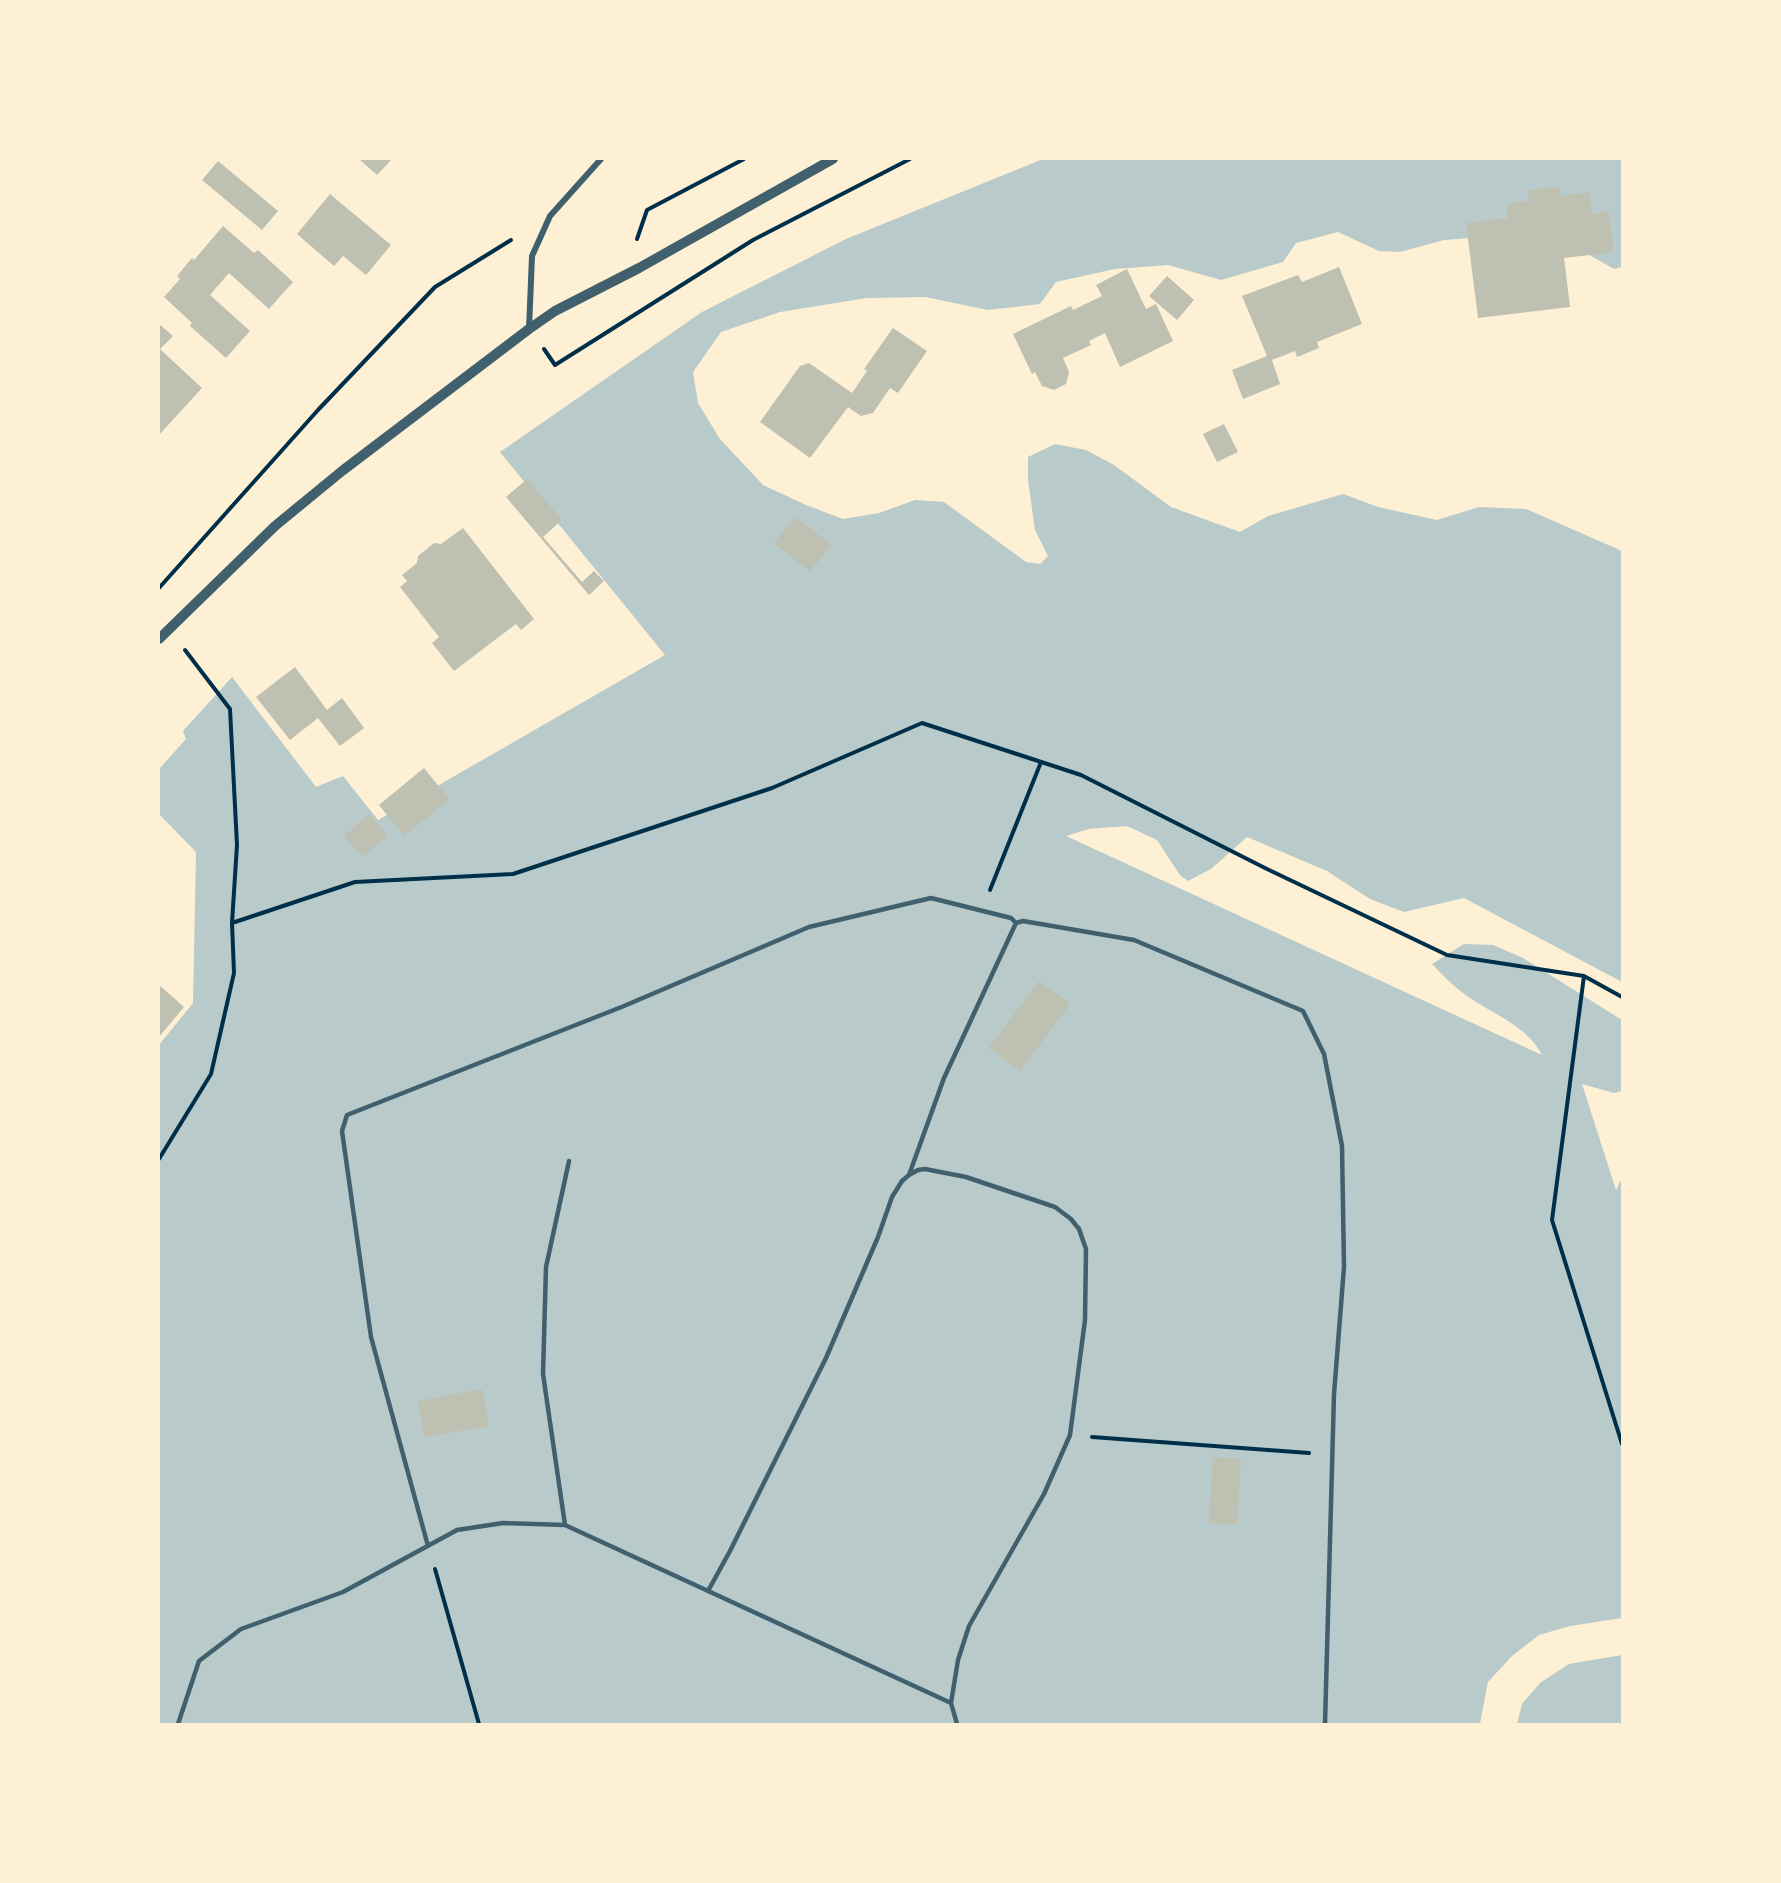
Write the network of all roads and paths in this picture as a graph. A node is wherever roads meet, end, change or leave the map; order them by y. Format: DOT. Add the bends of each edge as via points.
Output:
graph roads {
  1 [pos="601,159"];
  2 [pos="744,159"];
  3 [pos="833,159"];
  4 [pos="910,159"];
  5 [pos="512,240"];
  6 [pos="639,268"];
  7 [pos="529,329"];
  8 [pos="159,588"];
  9 [pos="168,629"];
  10 [pos="159,639"];
  11 [pos="1041,762"];
  12 [pos="982,910"];
  13 [pos="1016,922"];
  14 [pos="1584,976"];
  15 [pos="1622,997"];
  16 [pos="159,1159"];
  17 [pos="569,1161"];
  18 [pos="909,1174"];
  19 [pos="1070,1436"];
  20 [pos="1332,1455"];
  21 [pos="565,1525"];
  22 [pos="428,1546"];
  23 [pos="708,1591"];
  24 [pos="951,1703"];
  25 [pos="178,1724"];
  26 [pos="479,1724"];
  27 [pos="957,1724"];
  28 [pos="1325,1724"];
  1 -- 7 [label="street" via="550,216 532,256"];
  2 -- 6 [label="path" via="647,210 638,238"];
  3 -- 6 [label="street"];
  4 -- 7 [label="path" via="753,240 555,365"];
  5 -- 8 [label="path" via="435,287 318,410"];
  6 -- 7 [label="street" via="555,311"];
  7 -- 9 [label="street" via="275,526"];
  9 -- 10 [label="street"];
  9 -- 16 [label="path" via="230,709 237,845 232,923 234,973 211,1074"];
  11 -- 12 [label="path"];
  12 -- 13 [label="lane"];
  12 -- 22 [label="lane" via="931,898 809,927 624,1006 347,1115 342,1131 371,1337"];
  13 -- 18 [label="lane" via="945,1078"];
  13 -- 20 [label="lane" via="1134,940 1303,1011 1323,1054 1342,1146 1344,1267"];
  14 -- 15 [label="path"];
  17 -- 21 [label="lane" via="546,1267 543,1374"];
  18 -- 19 [label="lane" via="926,1169 966,1177 1055,1207 1079,1229 1086,1249 1085,1320"];
  18 -- 23 [label="lane" via="892,1197 826,1358"];
  19 -- 20 [label="path"];
  19 -- 24 [label="lane" via="1044,1494 969,1626"];
  20 -- 28 [label="lane"];
  21 -- 22 [label="lane" via="503,1523 468,1528"];
  21 -- 23 [label="lane"];
  22 -- 25 [label="lane" via="343,1592 241,1629 199,1661"];
  22 -- 26 [label="path"];
  23 -- 24 [label="lane"];
  24 -- 27 [label="lane"];
}
